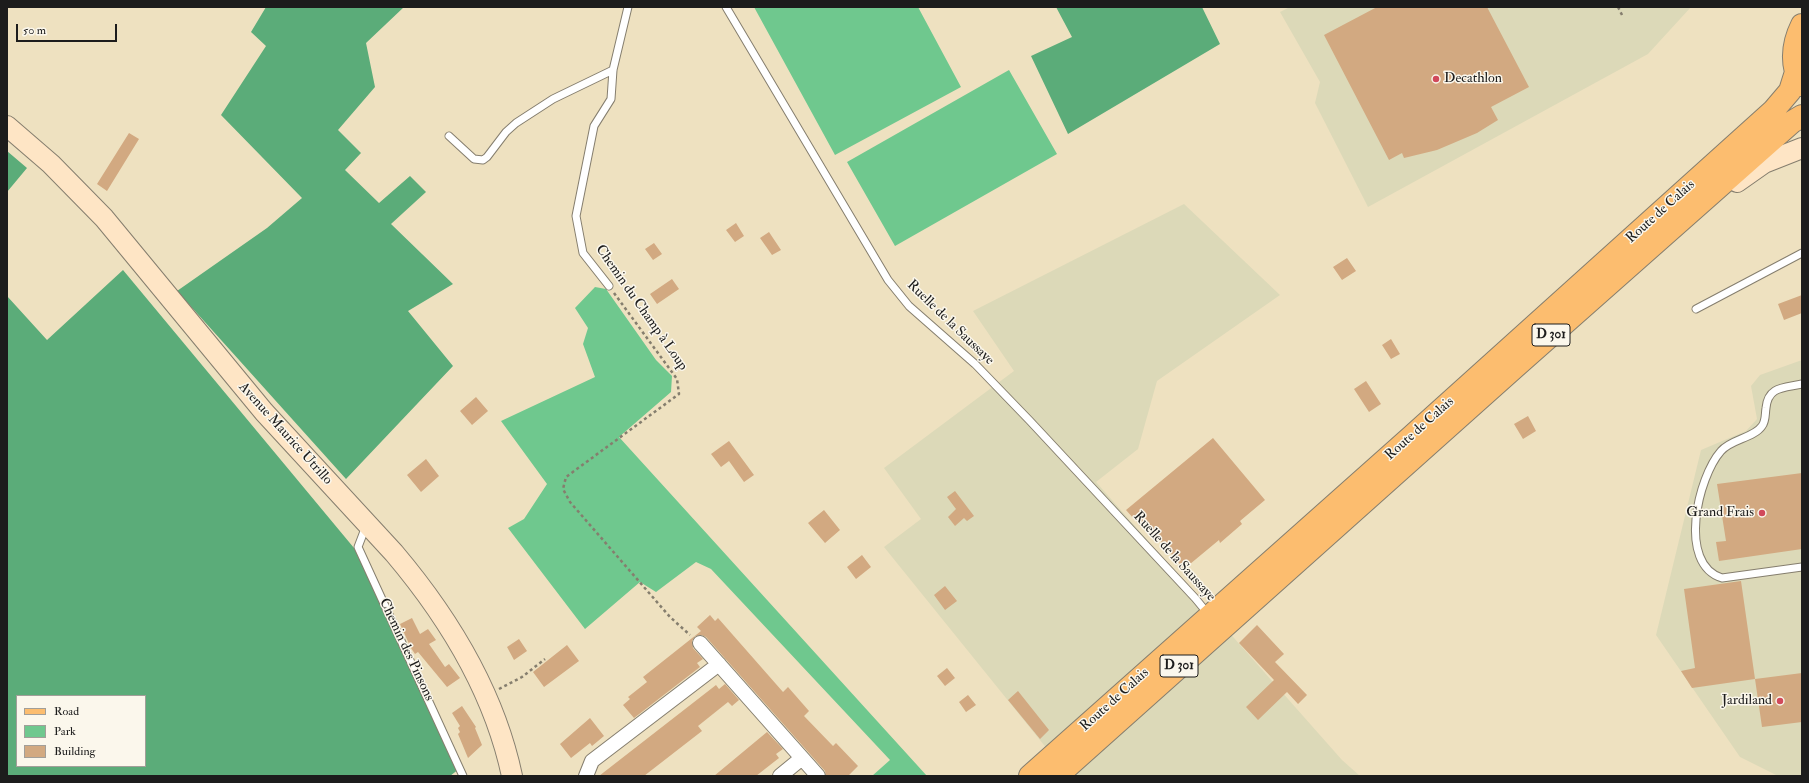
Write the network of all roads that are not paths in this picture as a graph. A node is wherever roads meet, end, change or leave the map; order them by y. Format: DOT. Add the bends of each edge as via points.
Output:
graph roads {
  1 [pos="628,7"];
  2 [pos="726,7"];
  3 [pos="1802,25"];
  4 [pos="613,70"];
  5 [pos="1799,79"];
  6 [pos="1802,116"];
  7 [pos="7,126"];
  8 [pos="449,136"];
  9 [pos="1802,148"];
  10 [pos="1802,253"];
  11 [pos="1641,254"];
  12 [pos="609,286"];
  13 [pos="1696,310"];
  14 [pos="1802,384"];
  15 [pos="367,524"];
  16 [pos="1802,567"];
  17 [pos="1210,616"];
  18 [pos="700,643"];
  19 [pos="719,664"];
  20 [pos="802,758"];
  21 [pos="463,776"];
  22 [pos="512,776"];
  23 [pos="586,776"];
  24 [pos="780,776"];
  25 [pos="818,776"];
  26 [pos="1030,776"];
  27 [pos="1057,776"];
  1 -- 4 [label="lane, Chemin du Champ à Loup"];
  2 -- 17 [label="lane, Ruelle de la Saussaye" via="888,280 909,306 975,364 1030,421"];
  3 -- 5 [label="main road" via="1794,44 1793,58"];
  4 -- 8 [label="lane" via="553,99 522,119 506,132 483,160 474,159"];
  4 -- 12 [label="lane, Chemin du Champ à Loup" via="611,99 594,126 576,216 584,253"];
  5 -- 17 [label="main road, Route de Calais / D 301" via="1773,111"];
  6 -- 11 [label="main road, Route de Calais / D 301"];
  7 -- 15 [label="main road, Avenue Maurice Utrillo" via="71,183 104,218 264,412"];
  9 -- 11 [label="main road" via="1757,167"];
  10 -- 13 [label="lane"];
  11 -- 27 [label="main road, Route de Calais / D 301"];
  14 -- 16 [label="lane" via="1770,393 1762,426 1722,450 1713,462 1696,511 1695,526 1699,551 1704,565 1712,575 1722,578"];
  15 -- 21 [label="lane, Chemin des Pinsons" via="358,547"];
  15 -- 22 [label="main road, Avenue Maurice Utrillo" via="431,598 463,648 486,696"];
  17 -- 26 [label="main road, Route de Calais / D 301"];
  18 -- 19 [label="street"];
  19 -- 20 [label="street"];
  19 -- 23 [label="street" via="592,761"];
  20 -- 24 [label="street"];
  20 -- 25 [label="street"];
}
